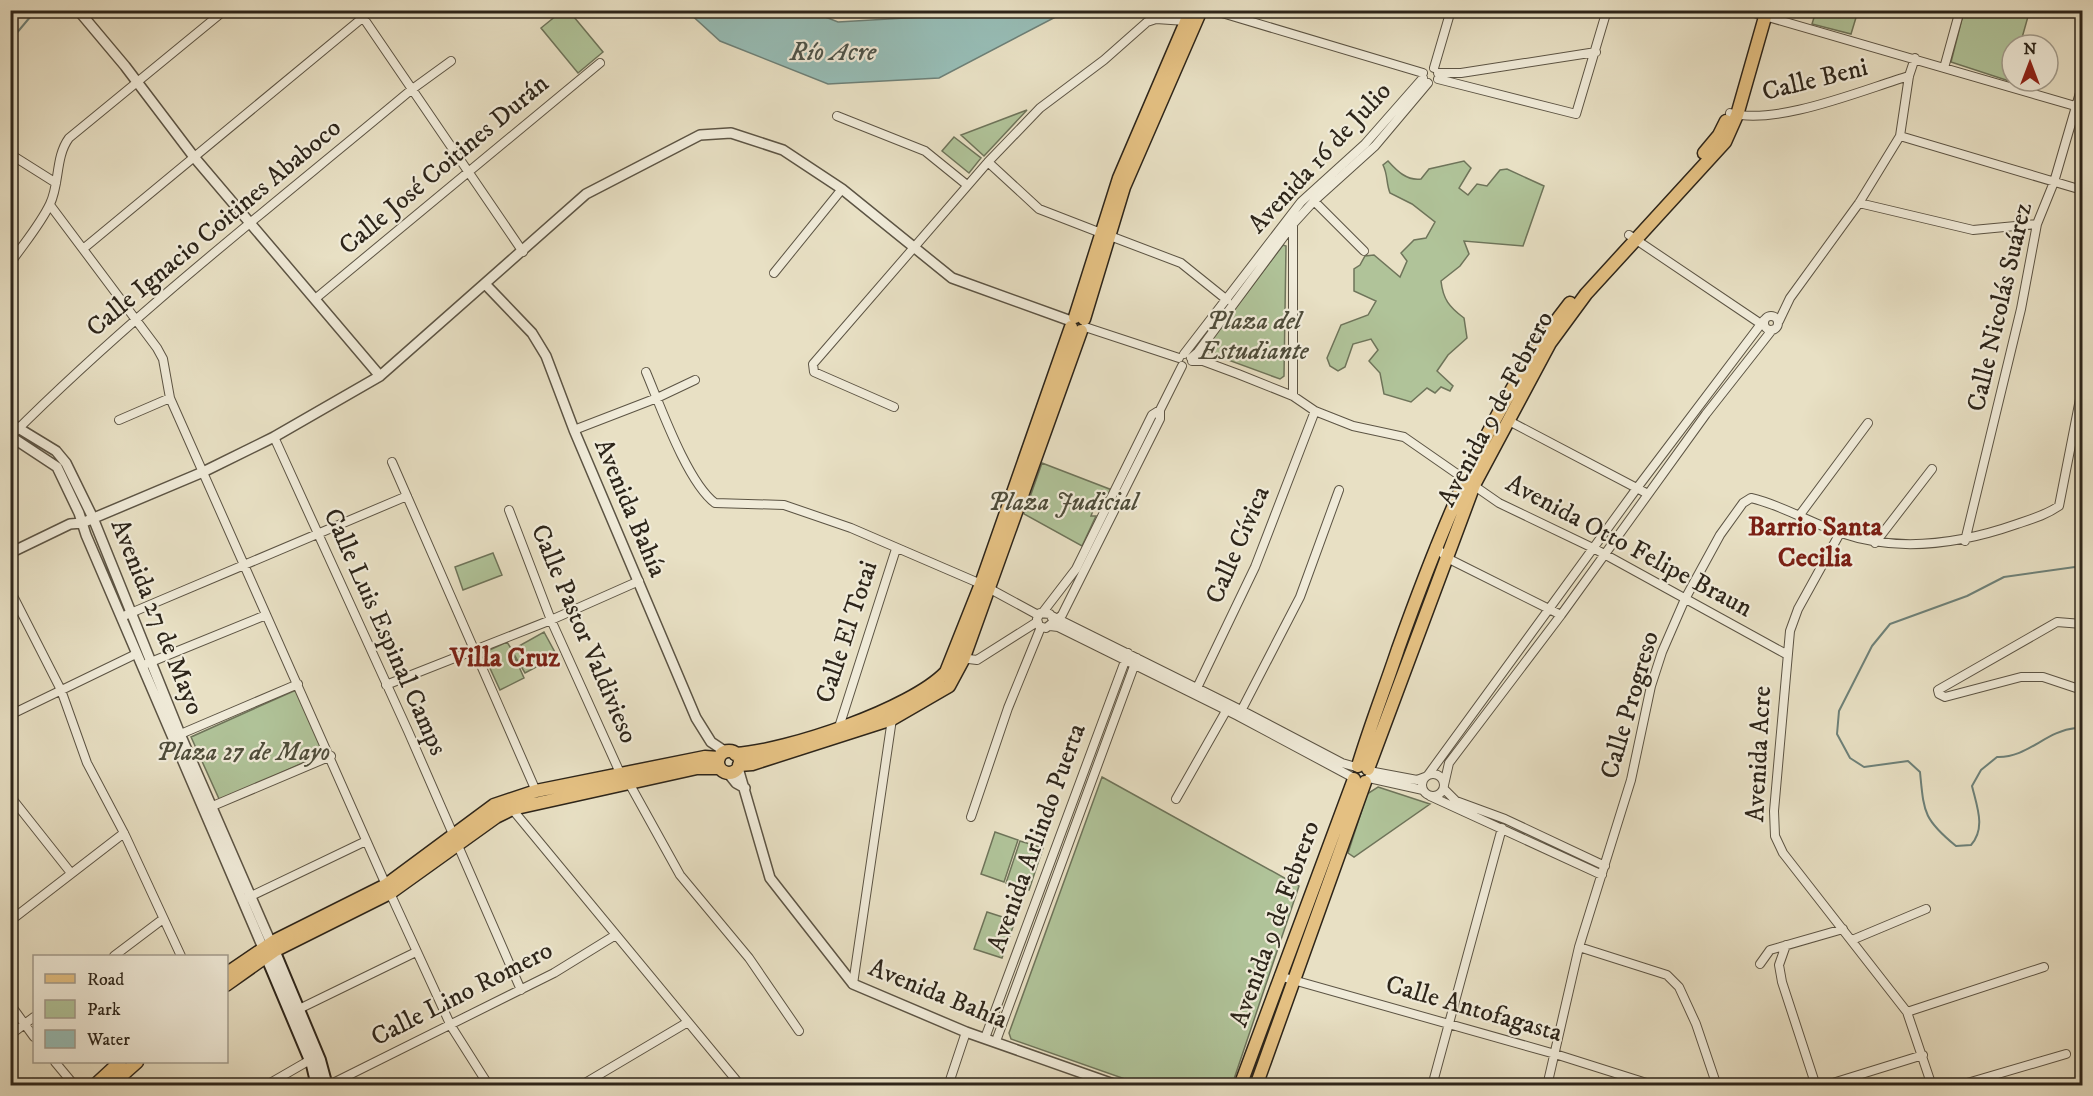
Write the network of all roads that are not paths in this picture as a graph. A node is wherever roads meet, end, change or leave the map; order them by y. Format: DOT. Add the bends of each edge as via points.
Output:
graph roads {
  1 [pos="78,10"];
  2 [pos="225,10"];
  3 [pos="358,10"];
  4 [pos="372,10"];
  5 [pos="1201,10"];
  6 [pos="1212,10"];
  7 [pos="1451,10"];
  8 [pos="1607,10"];
  9 [pos="1744,10"];
  10 [pos="1960,10"];
  11 [pos="1762,13"];
  12 [pos="1188,16"];
  13 [pos="364,18"];
  14 [pos="1596,52"];
  15 [pos="1915,58"];
  16 [pos="451,61"];
  17 [pos="600,63"];
  18 [pos="1944,68"];
  19 [pos="1437,73"];
  20 [pos="1909,76"];
  21 [pos="1424,78"];
  22 [pos="137,83"];
  23 [pos="2082,86"];
  24 [pos="411,90"];
  25 [pos="2079,107"];
  26 [pos="1734,114"];
  27 [pos="837,116"];
  28 [pos="1900,136"];
  29 [pos="10,154"];
  30 [pos="194,157"];
  31 [pos="988,162"];
  32 [pos="469,169"];
  33 [pos="2054,182"];
  34 [pos="56,183"];
  35 [pos="967,185"];
  36 [pos="842,189"];
  37 [pos="2082,190"];
  38 [pos="1314,201"];
  39 [pos="1859,203"];
  40 [pos="50,205"];
  41 [pos="1290,216"];
  42 [pos="250,224"];
  43 [pos="1293,224"];
  44 [pos="2037,224"];
  45 [pos="1105,235"];
  46 [pos="1632,237"];
  47 [pos="912,248"];
  48 [pos="83,249"];
  49 [pos="1364,251"];
  50 [pos="523,252"];
  51 [pos="12,257"];
  52 [pos="774,273"];
  53 [pos="486,285"];
  54 [pos="1790,298"];
  55 [pos="315,299"];
  56 [pos="1227,300"];
  57 [pos="136,318"];
  58 [pos="1752,320"];
  59 [pos="1767,322"];
  60 [pos="1078,324"];
  61 [pos="1755,333"];
  62 [pos="1185,360"];
  63 [pos="646,372"];
  64 [pos="380,376"];
  65 [pos="695,380"];
  66 [pos="2082,389"];
  67 [pos="1293,396"];
  68 [pos="170,398"];
  69 [pos="657,398"];
  70 [pos="894,407"];
  71 [pos="1160,410"];
  72 [pos="1315,411"];
  73 [pos="119,420"];
  74 [pos="1509,421"];
  75 [pos="1868,423"];
  76 [pos="15,425"];
  77 [pos="574,430"];
  78 [pos="11,436"];
  79 [pos="274,437"];
  80 [pos="392,462"];
  81 [pos="1932,469"];
  82 [pos="203,472"];
  83 [pos="1469,482"];
  84 [pos="1637,488"];
  85 [pos="1339,490"];
  86 [pos="1648,494"];
  87 [pos="407,496"];
  88 [pos="509,510"];
  89 [pos="1799,516"];
  90 [pos="93,518"];
  91 [pos="82,523"];
  92 [pos="1840,533"];
  93 [pos="318,535"];
  94 [pos="1965,541"];
  95 [pos="1875,543"];
  96 [pos="1436,546"];
  97 [pos="896,549"];
  98 [pos="1595,549"];
  99 [pos="10,553"];
  100 [pos="1605,555"];
  101 [pos="1447,558"];
  102 [pos="243,566"];
  103 [pos="639,581"];
  104 [pos="985,586"];
  105 [pos="10,590"];
  106 [pos="1685,599"];
  107 [pos="1066,609"];
  108 [pos="1550,609"];
  109 [pos="126,615"];
  110 [pos="266,615"];
  111 [pos="1561,615"];
  112 [pos="1040,619"];
  113 [pos="551,620"];
  114 [pos="1053,621"];
  115 [pos="2082,624"];
  116 [pos="1074,626"];
  117 [pos="474,650"];
  118 [pos="136,654"];
  119 [pos="1786,654"];
  120 [pos="1127,657"];
  121 [pos="958,658"];
  122 [pos="1136,661"];
  123 [pos="146,664"];
  124 [pos="298,684"];
  125 [pos="386,685"];
  126 [pos="61,690"];
  127 [pos="2082,690"];
  128 [pos="1196,691"];
  129 [pos="1226,711"];
  130 [pos="1240,713"];
  131 [pos="10,715"];
  132 [pos="892,719"];
  133 [pos="839,727"];
  134 [pos="176,736"];
  135 [pos="331,756"];
  136 [pos="729,762"];
  137 [pos="1361,774"];
  138 [pos="1427,776"];
  139 [pos="625,779"];
  140 [pos="1444,787"];
  141 [pos="1423,790"];
  142 [pos="536,791"];
  143 [pos="10,796"];
  144 [pos="1430,796"];
  145 [pos="1176,799"];
  146 [pos="208,808"];
  147 [pos="512,809"];
  148 [pos="971,818"];
  149 [pos="1502,828"];
  150 [pos="123,833"];
  151 [pos="455,841"];
  152 [pos="366,842"];
  153 [pos="1605,867"];
  154 [pos="71,873"];
  155 [pos="1602,875"];
  156 [pos="388,889"];
  157 [pos="248,898"];
  158 [pos="1926,909"];
  159 [pos="163,919"];
  160 [pos="10,921"];
  161 [pos="1843,929"];
  162 [pos="614,936"];
  163 [pos="1852,940"];
  164 [pos="1786,945"];
  165 [pos="1579,947"];
  166 [pos="268,949"];
  167 [pos="416,952"];
  168 [pos="117,955"];
  169 [pos="180,955"];
  170 [pos="1760,964"];
  171 [pos="2044,967"];
  172 [pos="228,973"];
  173 [pos="1279,976"];
  174 [pos="1294,980"];
  175 [pos="228,983"];
  176 [pos="853,984"];
  177 [pos="521,990"];
  178 [pos="10,1004"];
  179 [pos="299,1009"];
  180 [pos="1907,1012"];
  181 [pos="33,1018"];
  182 [pos="688,1022"];
  183 [pos="1449,1024"];
  184 [pos="24,1025"];
  185 [pos="451,1026"];
  186 [pos="799,1031"];
  187 [pos="966,1032"];
  188 [pos="10,1035"];
  189 [pos="33,1036"];
  190 [pos="985,1038"];
  191 [pos="996,1041"];
  192 [pos="1555,1054"];
  193 [pos="1923,1054"];
  194 [pos="2066,1054"];
  195 [pos="310,1060"];
  196 [pos="56,1063"];
  197 [pos="119,1063"];
  198 [pos="136,1063"];
  199 [pos="75,1086"];
  200 [pos="94,1086"];
  201 [pos="110,1086"];
  202 [pos="265,1086"];
  203 [pos="317,1086"];
  204 [pos="327,1086"];
  205 [pos="489,1086"];
  206 [pos="580,1086"];
  207 [pos="741,1086"];
  208 [pos="948,1086"];
  209 [pos="1119,1086"];
  210 [pos="1240,1086"];
  211 [pos="1256,1086"];
  212 [pos="1432,1086"];
  213 [pos="1547,1086"];
  214 [pos="1656,1086"];
  215 [pos="1716,1086"];
  216 [pos="1816,1086"];
  217 [pos="1823,1086"];
  218 [pos="1932,1086"];
  219 [pos="1957,1086"];
  1 -- 22 [label="street"];
  2 -- 22 [label="street"];
  3 -- 13 [label="street"];
  4 -- 13 [label="street"];
  5 -- 45 [label="main road"];
  6 -- 21 [label="street"];
  7 -- 19 [label="street"];
  8 -- 14 [label="street"];
  9 -- 11 [label="street"];
  10 -- 18 [label="street"];
  11 -- 15 [label="street"];
  11 -- 26 [label="main road, Avenida 9 de Febrero"];
  12 -- 31 [label="street" via="1147,22 1040,108"];
  12 -- 45 [label="main road" via="1119,178"];
  13 -- 24 [label="street"];
  13 -- 30 [label="street"];
  14 -- 19 [label="street" via="1461,73"];
  14 -- 19 [label="street" via="1576,114"];
  15 -- 18 [label="street"];
  15 -- 20 [label="street"];
  16 -- 24 [label="street, Calle Ignacio Coitines Ababoco"];
  17 -- 32 [label="street, Calle José Coitines Durán"];
  18 -- 25 [label="street"];
  19 -- 21 [label="street"];
  19 -- 21 [label="street" via="1429,68"];
  20 -- 26 [label="street, Calle Beni" via="1784,113 1750,117"];
  20 -- 28 [label="street"];
  21 -- 38 [label="street, Avenida 16 de Julio" via="1375,146"];
  21 -- 41 [label="street, Avenida 16 de Julio" via="1365,144"];
  22 -- 30 [label="street"];
  22 -- 34 [label="street" via="69,138 62,147"];
  23 -- 25 [label="street, Calle Nicolás Suárez"];
  24 -- 32 [label="street"];
  24 -- 42 [label="street, Calle Ignacio Coitines Ababoco"];
  25 -- 33 [label="street, Calle Nicolás Suárez"];
  26 -- 46 [label="main road, Avenida 9 de Febrero" via="1725,142"];
  27 -- 35 [label="street" via="924,151"];
  28 -- 33 [label="street"];
  28 -- 39 [label="street"];
  29 -- 34 [label="street"];
  30 -- 42 [label="street"];
  30 -- 48 [label="street"];
  31 -- 35 [label="street"];
  31 -- 45 [label="street" via="1039,209"];
  32 -- 50 [label="street"];
  32 -- 55 [label="street, Calle José Coitines Durán"];
  33 -- 37 [label="street"];
  33 -- 44 [label="street, Calle Nicolás Suárez"];
  34 -- 40 [label="street"];
  35 -- 47 [label="street"];
  36 -- 47 [label="street, Avenida Otto Felipe Braun"];
  36 -- 50 [label="street, Avenida Otto Felipe Braun" via="783,150 731,133 700,135 586,194"];
  36 -- 52 [label="street"];
  38 -- 43 [label="street, Avenida 16 de Julio"];
  38 -- 49 [label="street"];
  39 -- 44 [label="street" via="1973,230"];
  39 -- 54 [label="street"];
  40 -- 48 [label="street"];
  40 -- 51 [label="street"];
  41 -- 43 [label="street"];
  41 -- 56 [label="street, Avenida 16 de Julio"];
  42 -- 55 [label="street"];
  42 -- 57 [label="street, Calle Ignacio Coitines Ababoco"];
  43 -- 62 [label="street, Avenida 16 de Julio"];
  43 -- 67 [label="street"];
  44 -- 94 [label="street, Calle Nicolás Suárez"];
  45 -- 56 [label="street" via="1181,263"];
  45 -- 60 [label="main road"];
  46 -- 58 [label="street"];
  46 -- 74 [label="main road, Avenida 9 de Febrero" via="1550,343"];
  46 -- 83 [label="main road, Avenida 9 de Febrero" via="1542,338"];
  47 -- 60 [label="street, Avenida Otto Felipe Braun" via="952,278"];
  47 -- 70 [label="street" via="813,364 814,372"];
  48 -- 57 [label="street"];
  50 -- 53 [label="street, Avenida Otto Felipe Braun"];
  53 -- 64 [label="street, Avenida Otto Felipe Braun"];
  53 -- 77 [label="street, Avenida Bahía" via="532,333 546,356"];
  54 -- 59 [label="street"];
  54 -- 59 [label="street" via="1777,328"];
  55 -- 64 [label="street"];
  56 -- 62 [label="street, Avenida 16 de Julio"];
  57 -- 68 [label="street" via="164,359"];
  57 -- 76 [label="street, Calle Ignacio Coitines Ababoco"];
  58 -- 59 [label="street"];
  58 -- 61 [label="street"];
  59 -- 61 [label="street"];
  59 -- 86 [label="street"];
  60 -- 62 [label="street, Avenida Otto Felipe Braun"];
  60 -- 104 [label="main road"];
  61 -- 84 [label="street"];
  62 -- 67 [label="street, Avenida Otto Felipe Braun" via="1203,361"];
  62 -- 71 [label="street, Avenida 16 de Julio"];
  63 -- 69 [label="street"];
  64 -- 79 [label="street, Avenida Otto Felipe Braun"];
  65 -- 69 [label="street"];
  66 -- 94 [label="street, Calle Progreso" via="2059,506 2049,513"];
  67 -- 72 [label="street, Avenida Otto Felipe Braun"];
  68 -- 73 [label="street"];
  68 -- 82 [label="street"];
  69 -- 77 [label="street"];
  69 -- 97 [label="street" via="690,470 715,503 784,505 851,528"];
  71 -- 107 [label="street, Avenida 16 de Julio" via="1160,419"];
  71 -- 112 [label="street, Avenida 16 de Julio" via="1152,415 1076,569"];
  72 -- 83 [label="street, Avenida Otto Felipe Braun" via="1353,426 1404,437"];
  72 -- 128 [label="street, Calle Cívica" via="1255,567"];
  74 -- 83 [label="main road, Avenida 9 de Febrero"];
  74 -- 84 [label="street"];
  75 -- 89 [label="street"];
  76 -- 78 [label="street, Calle Ignacio Coitines Ababoco"];
  76 -- 90 [label="street, Avenida 27 de Mayo" via="56,451"];
  77 -- 103 [label="street, Avenida Bahía"];
  78 -- 91 [label="street, Avenida 27 de Mayo" via="57,467"];
  79 -- 82 [label="street, Avenida Otto Felipe Braun"];
  79 -- 93 [label="street, Calle Luis Espinal Camps"];
  80 -- 87 [label="street"];
  81 -- 95 [label="street"];
  82 -- 90 [label="street, Avenida Otto Felipe Braun"];
  82 -- 102 [label="street"];
  83 -- 96 [label="main road, Avenida 9 de Febrero"];
  83 -- 98 [label="street, Avenida Otto Felipe Braun" via="1499,503"];
  83 -- 101 [label="main road, Avenida 9 de Febrero"];
  84 -- 86 [label="street"];
  84 -- 98 [label="street"];
  85 -- 130 [label="street" via="1300,597"];
  86 -- 100 [label="street"];
  87 -- 93 [label="street"];
  87 -- 117 [label="street"];
  88 -- 113 [label="street, Calle Pastor Valdivieso"];
  89 -- 92 [label="street, Calle Progreso"];
  89 -- 106 [label="street, Calle Progreso" via="1750,498 1743,503 1720,535"];
  90 -- 91 [label="street, Avenida Otto Felipe Braun"];
  90 -- 109 [label="street, Avenida 27 de Mayo"];
  91 -- 99 [label="street, Avenida Otto Felipe Braun" via="70,524"];
  91 -- 109 [label="street, Avenida 27 de Mayo"];
  92 -- 95 [label="street, Calle Progreso"];
  92 -- 119 [label="street, Avenida Acre" via="1798,609"];
  93 -- 102 [label="street"];
  93 -- 125 [label="street, Calle Luis Espinal Camps"];
  94 -- 95 [label="street, Calle Progreso"];
  96 -- 101 [label="street"];
  96 -- 137 [label="main road, Avenida 9 de Febrero"];
  97 -- 104 [label="street"];
  97 -- 133 [label="street, Calle El Totai"];
  98 -- 100 [label="street, Avenida Otto Felipe Braun"];
  98 -- 108 [label="street"];
  100 -- 106 [label="street, Avenida Otto Felipe Braun"];
  100 -- 111 [label="street"];
  101 -- 108 [label="street"];
  101 -- 137 [label="main road, Avenida 9 de Febrero"];
  102 -- 109 [label="street"];
  102 -- 110 [label="street"];
  103 -- 113 [label="street"];
  103 -- 136 [label="street, Avenida Bahía" via="703,732"];
  104 -- 112 [label="street"];
  104 -- 121 [label="main road"];
  105 -- 126 [label="street"];
  106 -- 119 [label="street, Avenida Otto Felipe Braun"];
  106 -- 153 [label="street, Calle Progreso" via="1651,686 1631,780"];
  107 -- 114 [label="street, Avenida 16 de Julio"];
  107 -- 116 [label="street" via="1067,622"];
  108 -- 111 [label="street"];
  108 -- 138 [label="street"];
  109 -- 118 [label="street, Avenida 27 de Mayo"];
  109 -- 123 [label="street, Avenida 27 de Mayo"];
  110 -- 123 [label="street"];
  110 -- 124 [label="street"];
  111 -- 140 [label="street" via="1449,763"];
  112 -- 114 [label="street"];
  112 -- 114 [label="street"];
  112 -- 121 [label="street, Avenida 16 de Julio" via="977,660"];
  112 -- 148 [label="street"];
  113 -- 117 [label="street"];
  113 -- 139 [label="street, Calle Pastor Valdivieso"];
  114 -- 116 [label="street"];
  114 -- 120 [label="street" via="1058,627"];
  115 -- 127 [label="street" via="2057,622 1938,690 1945,697 2035,676"];
  116 -- 120 [label="street"];
  117 -- 125 [label="street"];
  117 -- 142 [label="street"];
  118 -- 123 [label="street, Avenida 27 de Mayo"];
  118 -- 126 [label="street"];
  119 -- 161 [label="street, Avenida Acre" via="1775,836 1783,853"];
  120 -- 122 [label="street"];
  120 -- 190 [label="street, Avenida Arlindo Puerta"];
  121 -- 132 [label="main road" via="949,686"];
  121 -- 133 [label="main road" via="937,682 909,699"];
  122 -- 128 [label="street"];
  122 -- 191 [label="street, Avenida Arlindo Puerta"];
  123 -- 134 [label="street, Avenida 27 de Mayo"];
  124 -- 134 [label="street"];
  124 -- 135 [label="street"];
  125 -- 151 [label="street, Calle Luis Espinal Camps"];
  126 -- 131 [label="street"];
  126 -- 150 [label="street" via="87,763"];
  128 -- 129 [label="street"];
  128 -- 130 [label="street"];
  129 -- 130 [label="street"];
  129 -- 145 [label="street"];
  130 -- 137 [label="street"];
  132 -- 136 [label="main road" via="752,764"];
  132 -- 176 [label="street"];
  133 -- 136 [label="main road"];
  134 -- 146 [label="street, Avenida 27 de Mayo"];
  135 -- 146 [label="street"];
  135 -- 152 [label="street"];
  136 -- 139 [label="main road"];
  136 -- 176 [label="street, Avenida Bahía" via="736,783 746,788 770,878"];
  137 -- 138 [label="street" via="1417,780"];
  137 -- 141 [label="street"];
  137 -- 173 [label="main road, Avenida 9 de Febrero"];
  137 -- 174 [label="main road, Avenida 9 de Febrero"];
  138 -- 140 [label="street" via="1439,776"];
  138 -- 141 [label="street"];
  139 -- 142 [label="main road"];
  139 -- 147 [label="main road"];
  139 -- 186 [label="street, Calle Pastor Valdivieso" via="680,875 749,958"];
  140 -- 144 [label="street" via="1437,796"];
  140 -- 153 [label="street" via="1456,801 1505,819"];
  141 -- 144 [label="street"];
  142 -- 151 [label="main road" via="494,806"];
  143 -- 154 [label="street"];
  144 -- 149 [label="street"];
  146 -- 157 [label="street, Avenida 27 de Mayo"];
  147 -- 151 [label="main road"];
  147 -- 162 [label="street"];
  149 -- 155 [label="street"];
  149 -- 183 [label="street"];
  150 -- 154 [label="street"];
  150 -- 159 [label="street"];
  151 -- 156 [label="main road"];
  151 -- 177 [label="street, Calle Luis Espinal Camps"];
  152 -- 156 [label="street"];
  152 -- 157 [label="street"];
  153 -- 155 [label="street, Calle Progreso"];
  154 -- 160 [label="street"];
  155 -- 165 [label="street, Calle Progreso"];
  156 -- 166 [label="main road"];
  156 -- 167 [label="street"];
  157 -- 166 [label="street, Avenida 27 de Mayo"];
  158 -- 163 [label="street"];
  159 -- 168 [label="street"];
  159 -- 169 [label="street"];
  161 -- 163 [label="street, Avenida Acre"];
  161 -- 164 [label="street"];
  162 -- 177 [label="street, Calle Lino Romero"];
  162 -- 182 [label="street"];
  163 -- 180 [label="street, Avenida Acre"];
  164 -- 170 [label="street" via="1770,950"];
  164 -- 216 [label="street" via="1779,965 1782,982"];
  165 -- 192 [label="street, Calle Progreso"];
  165 -- 215 [label="street" via="1667,975 1679,987"];
  166 -- 172 [label="main road"];
  166 -- 175 [label="main road"];
  166 -- 179 [label="main road, Avenida 27 de Mayo"];
  166 -- 195 [label="main road, Avenida 27 de Mayo"];
  167 -- 179 [label="street"];
  167 -- 185 [label="street"];
  171 -- 180 [label="street"];
  173 -- 174 [label="street, Calle Antofagasta"];
  173 -- 210 [label="main road, Avenida 9 de Febrero"];
  174 -- 183 [label="street, Calle Antofagasta"];
  174 -- 211 [label="main road, Avenida 9 de Febrero"];
  176 -- 187 [label="street, Avenida Bahía"];
  177 -- 185 [label="street, Calle Lino Romero"];
  178 -- 184 [label="street"];
  179 -- 204 [label="main road, Avenida 27 de Mayo"];
  180 -- 193 [label="street, Avenida Acre"];
  181 -- 184 [label="street"];
  182 -- 206 [label="street"];
  182 -- 207 [label="street"];
  183 -- 192 [label="street, Calle Antofagasta"];
  183 -- 212 [label="street"];
  184 -- 188 [label="street"];
  184 -- 189 [label="street"];
  185 -- 204 [label="street, Calle Lino Romero"];
  185 -- 205 [label="street"];
  187 -- 190 [label="street, Avenida Bahía"];
  187 -- 208 [label="street"];
  190 -- 191 [label="street, Avenida Bahía"];
  191 -- 209 [label="street, Avenida Bahía"];
  192 -- 213 [label="street, Calle Progreso"];
  192 -- 214 [label="street, Calle Antofagasta"];
  193 -- 217 [label="street"];
  193 -- 218 [label="street, Avenida Acre"];
  194 -- 219 [label="street"];
  195 -- 202 [label="street"];
  195 -- 203 [label="main road, Avenida 27 de Mayo"];
  196 -- 199 [label="street"];
  197 -- 200 [label="main road"];
  198 -- 201 [label="main road"];
}
